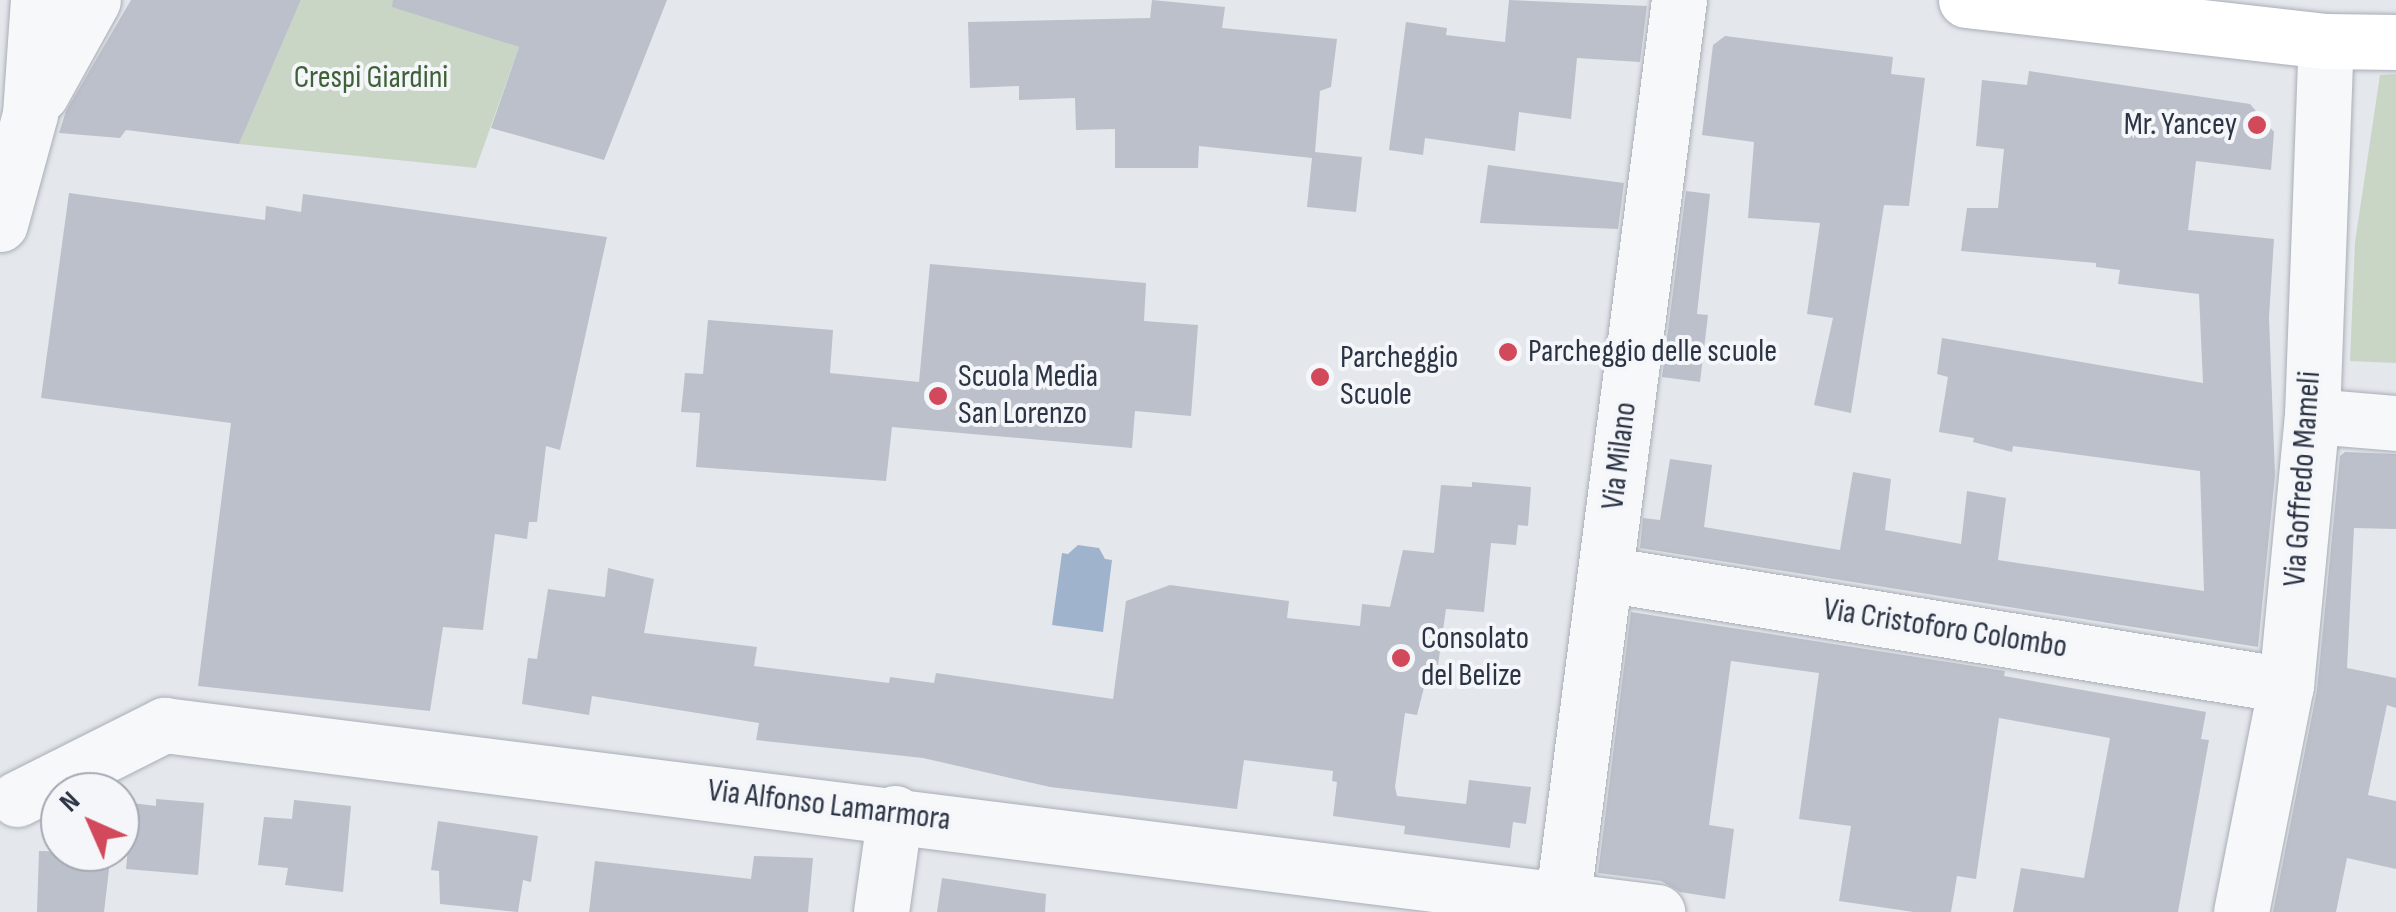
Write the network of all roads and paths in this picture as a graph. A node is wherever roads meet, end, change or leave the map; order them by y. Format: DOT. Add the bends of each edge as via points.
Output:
graph roads {
  1 [pos="38,0"];
  2 [pos="93,0"];
  3 [pos="1679,0"];
  4 [pos="1966,0"];
  5 [pos="2129,11"];
  6 [pos="2326,41"];
  7 [pos="2396,42"];
  8 [pos="30,114"];
  9 [pos="0,224"];
  10 [pos="2312,416"];
  11 [pos="2396,423"];
  12 [pos="1604,574"];
  13 [pos="2286,684"];
  14 [pos="16,798"];
  15 [pos="895,814"];
  16 [pos="1562,906"];
  17 [pos="881,912"];
  18 [pos="1657,912"];
  19 [pos="2242,912"];
  1 -- 8 [label="street"];
  2 -- 8 [label="street"];
  3 -- 12 [label="street, Via Milano"];
  4 -- 5 [label="main road"];
  5 -- 6 [label="main road"];
  6 -- 7 [label="main road"];
  6 -- 10 [label="street, Via Goffredo Mameli"];
  8 -- 9 [label="street"];
  10 -- 11 [label="street"];
  10 -- 13 [label="street, Via Goffredo Mameli"];
  12 -- 13 [label="street, Via Cristoforo Colombo"];
  12 -- 16 [label="street, Via Milano"];
  13 -- 19 [label="street, Via Goffredo Mameli"];
  14 -- 15 [label="street, Via Alfonso Lamarmora" via="164,725"];
  15 -- 16 [label="street, Via Alfonso Lamarmora"];
  15 -- 17 [label="street"];
  16 -- 18 [label="street, Via Alfonso Lamarmora"];
}
